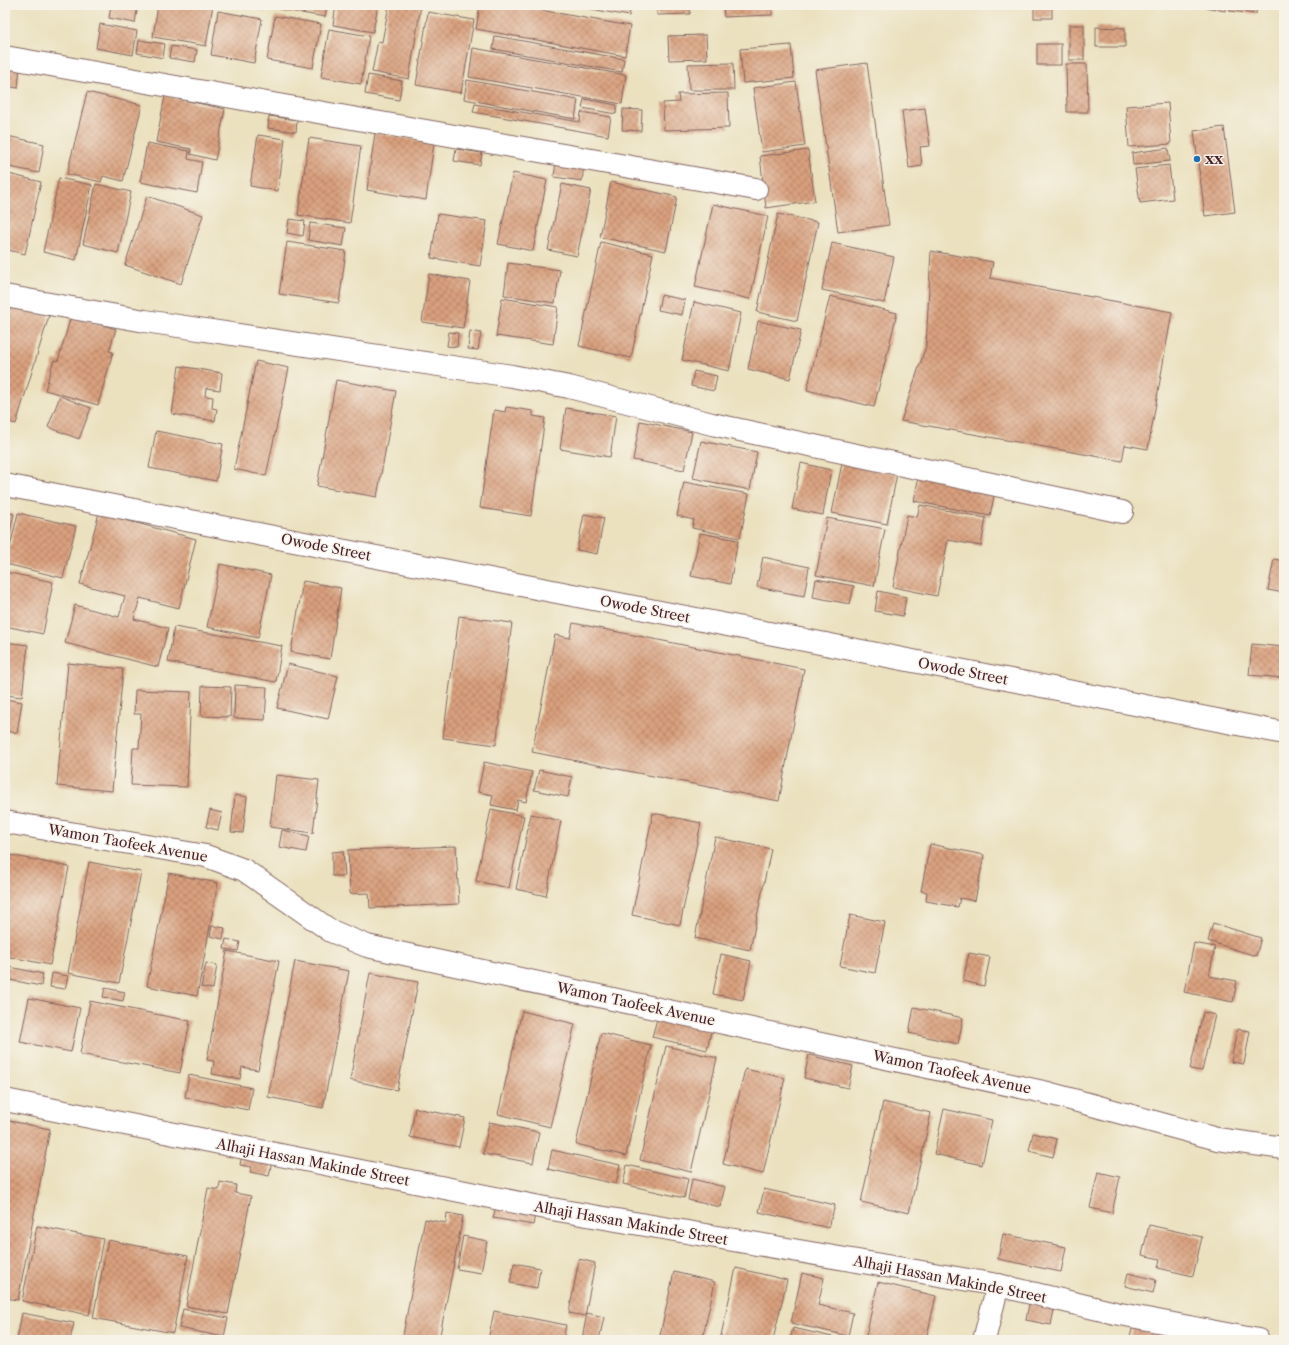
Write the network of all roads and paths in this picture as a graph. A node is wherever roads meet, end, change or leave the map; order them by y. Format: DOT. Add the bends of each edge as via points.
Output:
graph roads {
  1 [pos="5,57"];
  2 [pos="756,189"];
  3 [pos="5,296"];
  4 [pos="5,485"];
  5 [pos="1122,512"];
  6 [pos="1284,733"];
  7 [pos="5,822"];
  8 [pos="5,1100"];
  9 [pos="1284,1148"];
  10 [pos="998,1285"];
  11 [pos="984,1340"];
  12 [pos="1258,1340"];
  1 -- 2 [label="street"];
  3 -- 5 [label="street" via="145,321 519,377 569,387 712,424"];
  4 -- 6 [label="street, Owode Street"];
  7 -- 9 [label="street, Wamon Taofeek Avenue" via="206,856 244,870 331,931 367,946 1048,1093 1218,1139"];
  8 -- 10 [label="street, Alhaji Hassan Makinde Street" via="540,1207"];
  10 -- 11 [label="street"];
  10 -- 12 [label="street, Alhaji Hassan Makinde Street" via="1115,1313"];
}
